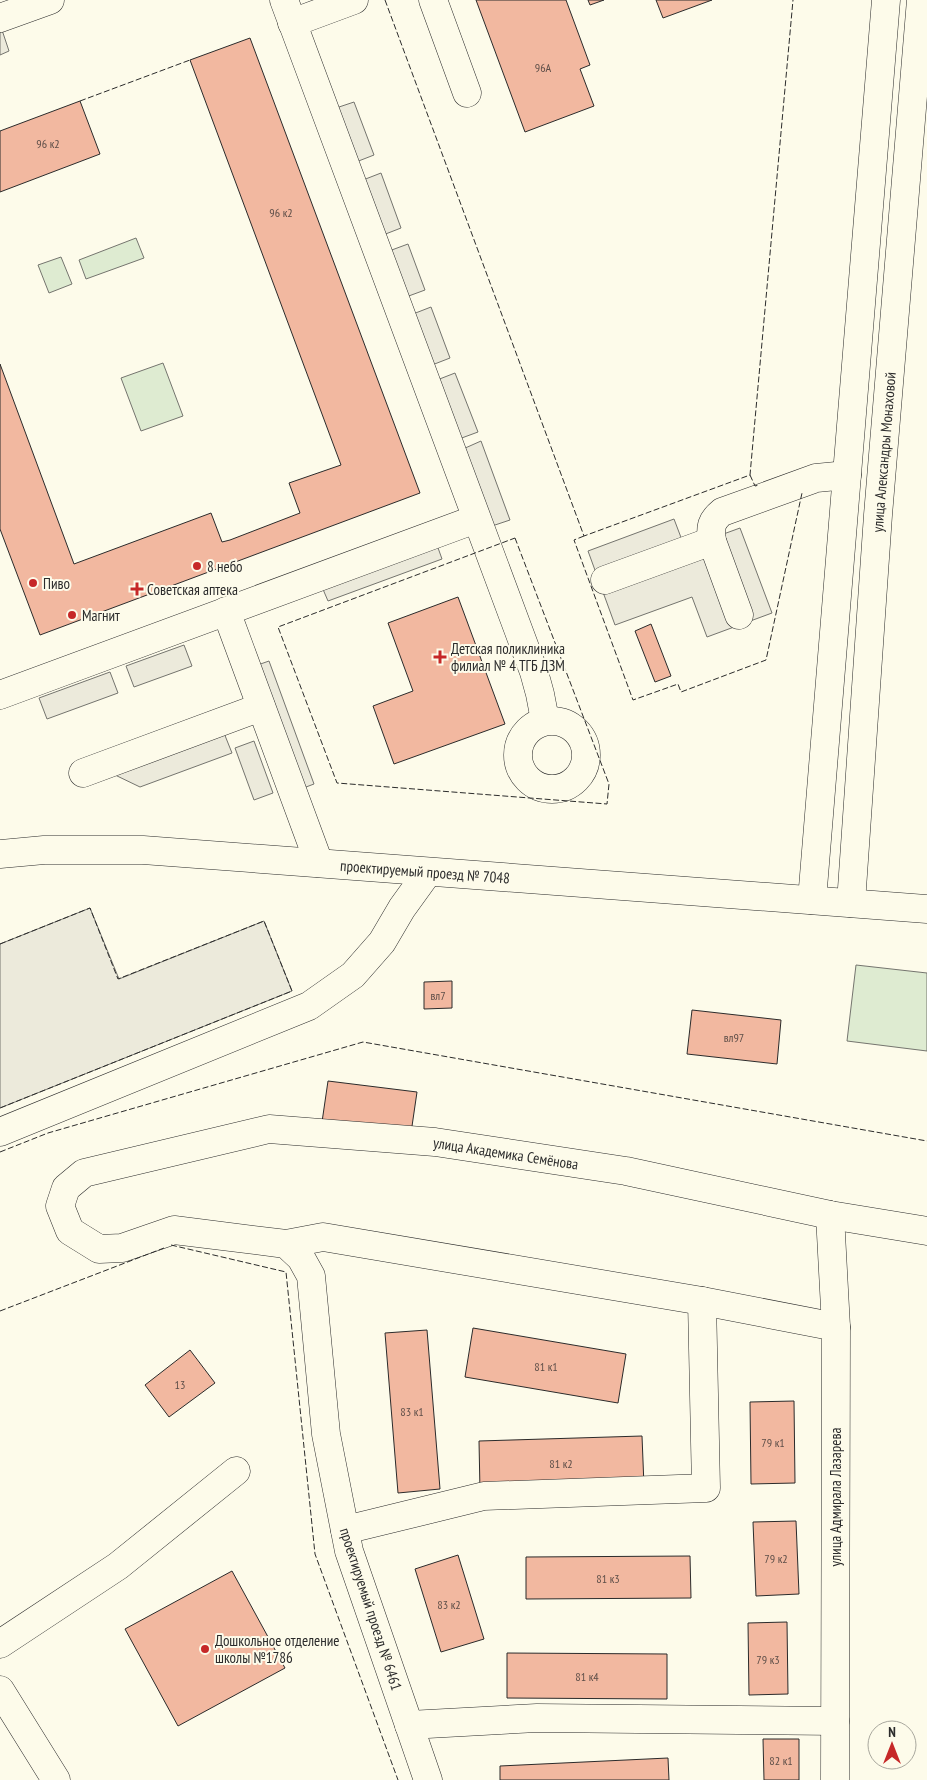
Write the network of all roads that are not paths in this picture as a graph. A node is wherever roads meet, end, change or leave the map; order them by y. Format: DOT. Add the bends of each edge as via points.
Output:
graph roads {
  1 [pos="354,0"];
  2 [pos="433,0"];
  3 [pos="886,0"];
  4 [pos="921,0"];
  5 [pos="41,1"];
  6 [pos="288,11"];
  7 [pos="0,18"];
  8 [pos="468,93"];
  9 [pos="847,476"];
  10 [pos="476,519"];
  11 [pos="712,541"];
  12 [pos="605,580"];
  13 [pos="226,611"];
  14 [pos="739,615"];
  15 [pos="0,695"];
  16 [pos="261,707"];
  17 [pos="545,720"];
  18 [pos="83,773"];
  19 [pos="0,854"];
  20 [pos="319,863"];
  21 [pos="428,872"];
  22 [pos="812,900"];
  23 [pos="851,903"];
  24 [pos="927,909"];
  25 [pos="0,1132"];
  26 [pos="830,1215"];
  27 [pos="927,1231"];
  28 [pos="294,1251"];
  29 [pos="702,1301"];
  30 [pos="836,1327"];
  31 [pos="236,1472"];
  32 [pos="345,1530"];
  33 [pos="0,1644"];
  34 [pos="1,1693"];
  35 [pos="835,1721"];
  36 [pos="409,1725"];
  37 [pos="56,1780"];
  38 [pos="428,1780"];
  39 [pos="835,1780"];
  1 -- 6 [label="street"];
  2 -- 8 [label="street"];
  3 -- 9 [label="street"];
  4 -- 23 [label="street, улица Александры Монаховой" via="877,524"];
  5 -- 7 [label="street"];
  6 -- 10 [label="street"];
  9 -- 11 [label="street" via="816,478 722,512 710,528"];
  9 -- 22 [label="street"];
  10 -- 13 [label="street"];
  10 -- 17 [label="street" via="538,684"];
  11 -- 12 [label="street"];
  11 -- 14 [label="street"];
  13 -- 15 [label="street"];
  13 -- 16 [label="street"];
  16 -- 18 [label="street"];
  16 -- 20 [label="street"];
  19 -- 20 [label="street, проектируемый проезд № 7048" via="44,850 143,850"];
  20 -- 21 [label="street, проектируемый проезд № 7048"];
  21 -- 22 [label="street, проектируемый проезд № 7048"];
  21 -- 25 [label="street" via="376,948 353,975 309,1006"];
  22 -- 23 [label="street, проектируемый проезд № 7048"];
  23 -- 24 [label="street, проектируемый проезд № 7048"];
  26 -- 27 [label="street, улица Академика Семёнова"];
  26 -- 28 [label="street, улица Академика Семёнова" via="626,1171 435,1142 269,1129 84,1173 66,1188 60,1206 70,1231 99,1249 122,1248 174,1230"];
  26 -- 30 [label="street, улица Адмирала Лазарева"];
  28 -- 29 [label="street" via="323,1237"];
  28 -- 32 [label="street, проектируемый проезд № 6461" via="312,1276 326,1434"];
  29 -- 30 [label="street"];
  29 -- 32 [label="street" via="706,1488 484,1496"];
  30 -- 35 [label="street, улица Адмирала Лазарева"];
  31 -- 33 [label="street" via="118,1566"];
  32 -- 36 [label="street, проектируемый проезд № 6461"];
  34 -- 37 [label="street"];
  35 -- 36 [label="street" via="537,1718"];
  35 -- 39 [label="street, улица Адмирала Лазарева"];
  36 -- 38 [label="street, проектируемый проезд № 6461"];
}
